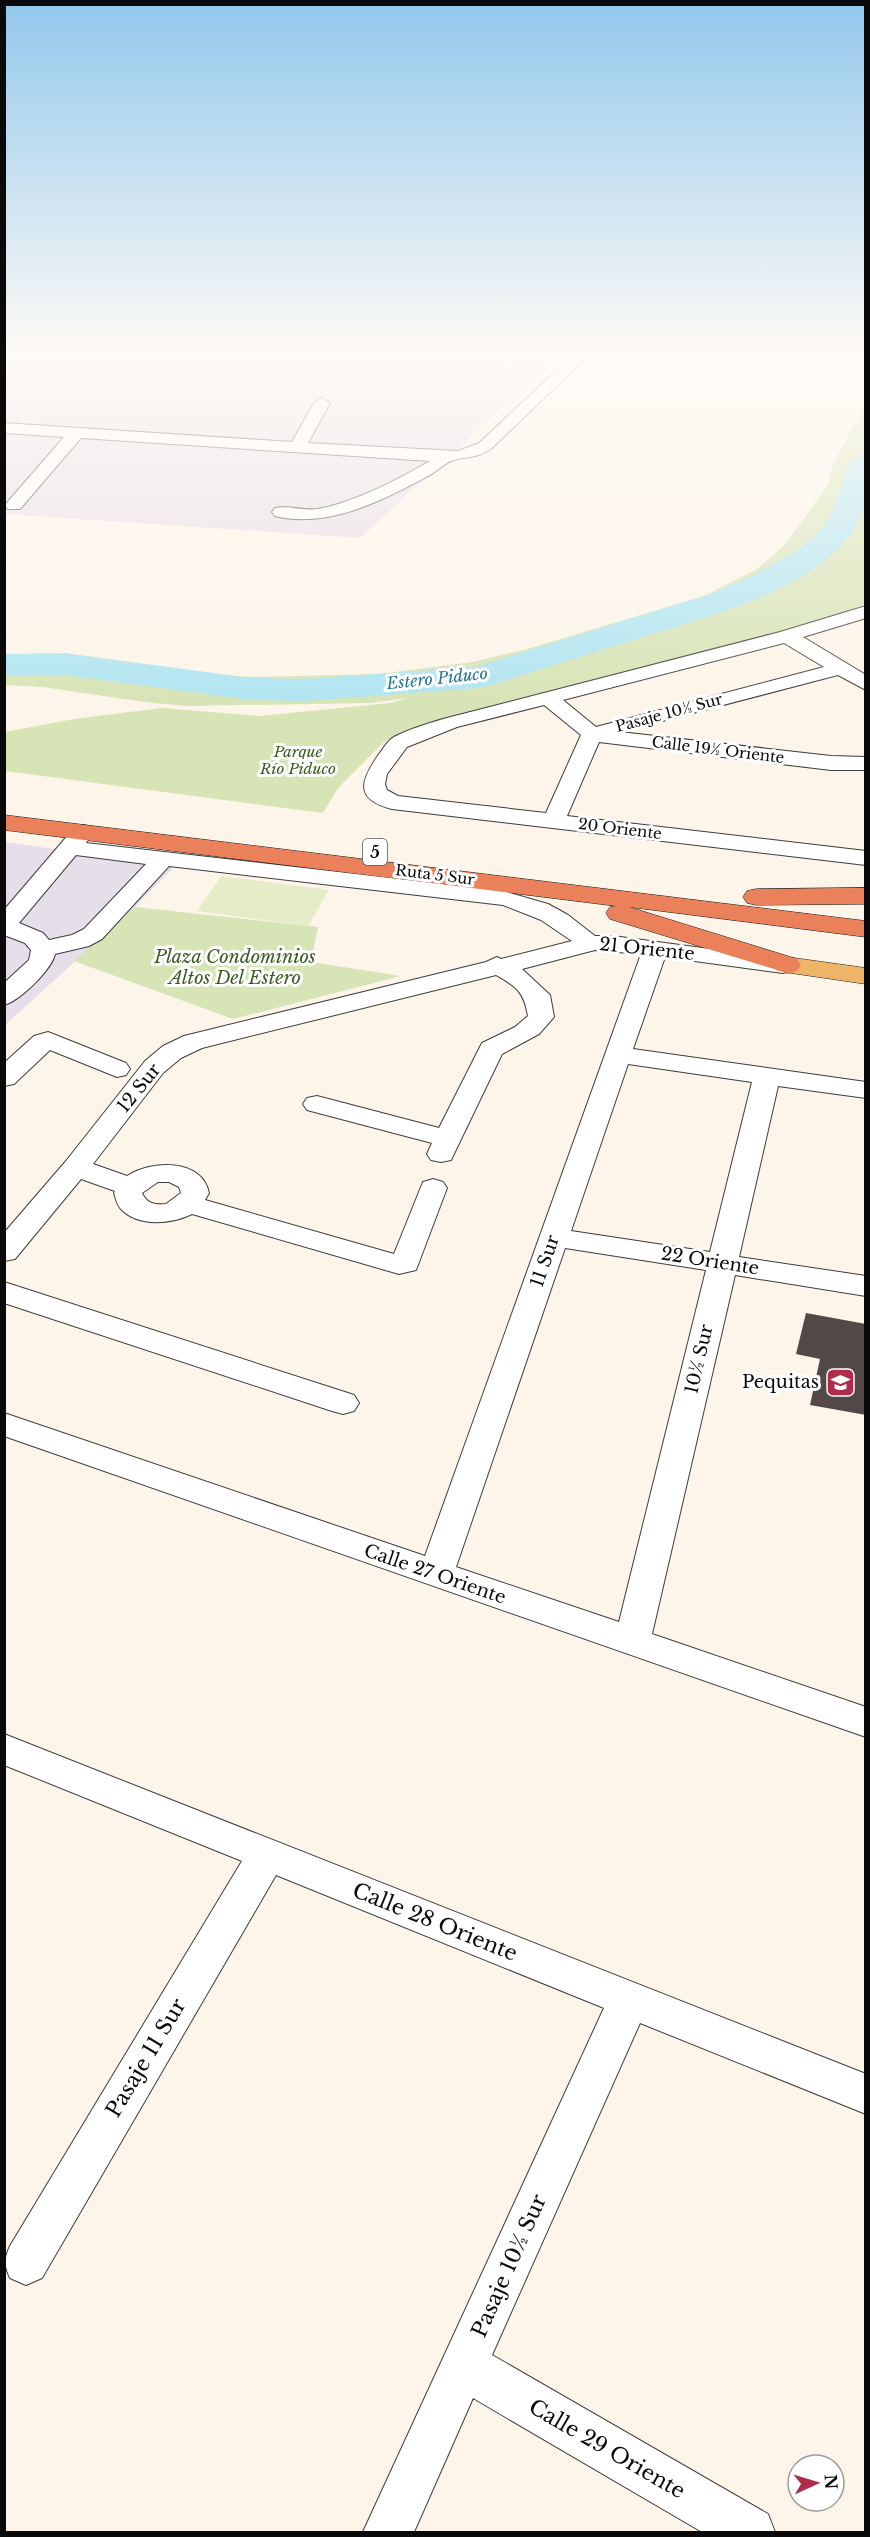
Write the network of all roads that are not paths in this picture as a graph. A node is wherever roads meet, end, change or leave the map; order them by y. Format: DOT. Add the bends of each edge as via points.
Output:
graph roads {
  1 [pos="46,468"];
  2 [pos="429,468"];
  3 [pos="14,506"];
  4 [pos="281,512"];
  5 [pos="866,612"];
  6 [pos="787,636"];
  7 [pos="839,669"];
  8 [pos="866,684"];
  9 [pos="548,698"];
  10 [pos="592,734"];
  11 [pos="866,764"];
  12 [pos="4,807"];
  13 [pos="554,821"];
  14 [pos="4,822"];
  15 [pos="78,840"];
  16 [pos="164,858"];
  17 [pos="866,858"];
  18 [pos="510,885"];
  19 [pos="866,896"];
  20 [pos="745,897"];
  21 [pos="866,912"];
  22 [pos="866,928"];
  23 [pos="590,944"];
  24 [pos="655,948"];
  25 [pos="43,949"];
  26 [pos="497,965"];
  27 [pos="787,965"];
  28 [pos="866,976"];
  29 [pos="4,997"];
  30 [pos="363,1000"];
  31 [pos="617,1055"];
  32 [pos="117,1069"];
  33 [pos="767,1076"];
  34 [pos="4,1078"];
  35 [pos="866,1090"];
  36 [pos="318,1104"];
  37 [pos="76,1167"];
  38 [pos="433,1188"];
  39 [pos="554,1237"];
  40 [pos="4,1252"];
  41 [pos="722,1263"];
  42 [pos="866,1286"];
  43 [pos="4,1292"];
  44 [pos="343,1403"];
  45 [pos="4,1424"];
  46 [pos="436,1575"];
  47 [pos="632,1642"];
  48 [pos="866,1722"];
  49 [pos="4,1749"];
  50 [pos="267,1854"];
  51 [pos="629,1999"];
  52 [pos="866,2094"];
  53 [pos="26,2262"];
  54 [pos="464,2365"];
  55 [pos="388,2532"];
  56 [pos="750,2532"];
  1 -- 3 [label="street"];
  2 -- 4 [label="street" via="328,512"];
  5 -- 6 [label="street"];
  6 -- 7 [label="street"];
  6 -- 9 [label="street"];
  7 -- 8 [label="street"];
  7 -- 10 [label="street, Pasaje 10½ Sur"];
  9 -- 10 [label="street, Calle 19½ Oriente"];
  9 -- 13 [label="street, 20 Oriente" via="405,738 376,774 374,784 377,793 392,802"];
  10 -- 11 [label="street, Calle 19½ Oriente" via="831,764"];
  10 -- 13 [label="street, Pasaje 10½ Sur"];
  12 -- 20 [label="highway, Ruta 5 Sur / 5"];
  13 -- 17 [label="street, 20 Oriente"];
  14 -- 15 [label="highway, Ruta 5 Sur / 5"];
  15 -- 16 [label="street"];
  15 -- 18 [label="highway, Ruta 5 Sur / 5"];
  15 -- 25 [label="street" via="4,926 34,938"];
  16 -- 23 [label="street" via="503,898 547,911"];
  16 -- 25 [label="street" via="93,934"];
  18 -- 22 [label="highway, Ruta 5 Sur / 5"];
  18 -- 27 [label="highway" via="595,906"];
  19 -- 20 [label="highway"];
  20 -- 21 [label="highway, Ruta 5 Sur / 5"];
  23 -- 24 [label="street, 21 Oriente"];
  23 -- 26 [label="street, 21 Oriente"];
  24 -- 27 [label="street, 21 Oriente"];
  24 -- 31 [label="street, 11 Sur"];
  25 -- 29 [label="street" via="41,962"];
  26 -- 30 [label="street, 21 Oriente"];
  26 -- 36 [label="street" via="537,995 542,1017 531,1030 491,1049 445,1146"];
  27 -- 28 [label="main road, 21 Oriente"];
  30 -- 37 [label="street, 12 Sur" via="206,1038 172,1052 154,1066"];
  31 -- 33 [label="street"];
  31 -- 39 [label="street, 11 Sur"];
  32 -- 34 [label="street" via="48,1040"];
  33 -- 35 [label="street"];
  33 -- 41 [label="street, 10½ Sur"];
  37 -- 38 [label="street" via="131,1187 128,1193 132,1204 145,1212 173,1212 188,1204 399,1265 405,1263"];
  37 -- 40 [label="street, 12 Sur"];
  39 -- 41 [label="street, 22 Oriente"];
  39 -- 46 [label="street, 11 Sur"];
  41 -- 42 [label="street, 22 Oriente"];
  41 -- 47 [label="street, 10½ Sur"];
  43 -- 44 [label="street"];
  45 -- 46 [label="street, Calle 27 Oriente"];
  46 -- 47 [label="street, Calle 27 Oriente"];
  47 -- 48 [label="street, Calle 27 Oriente"];
  49 -- 50 [label="street, Calle 28 Oriente"];
  50 -- 51 [label="street, Calle 28 Oriente"];
  50 -- 53 [label="street, Pasaje 11 Sur"];
  51 -- 52 [label="street, Calle 28 Oriente"];
  51 -- 54 [label="street, Pasaje 10½ Sur"];
  54 -- 55 [label="street, Pasaje 10½ Sur"];
  54 -- 56 [label="street, Calle 29 Oriente"];
}
